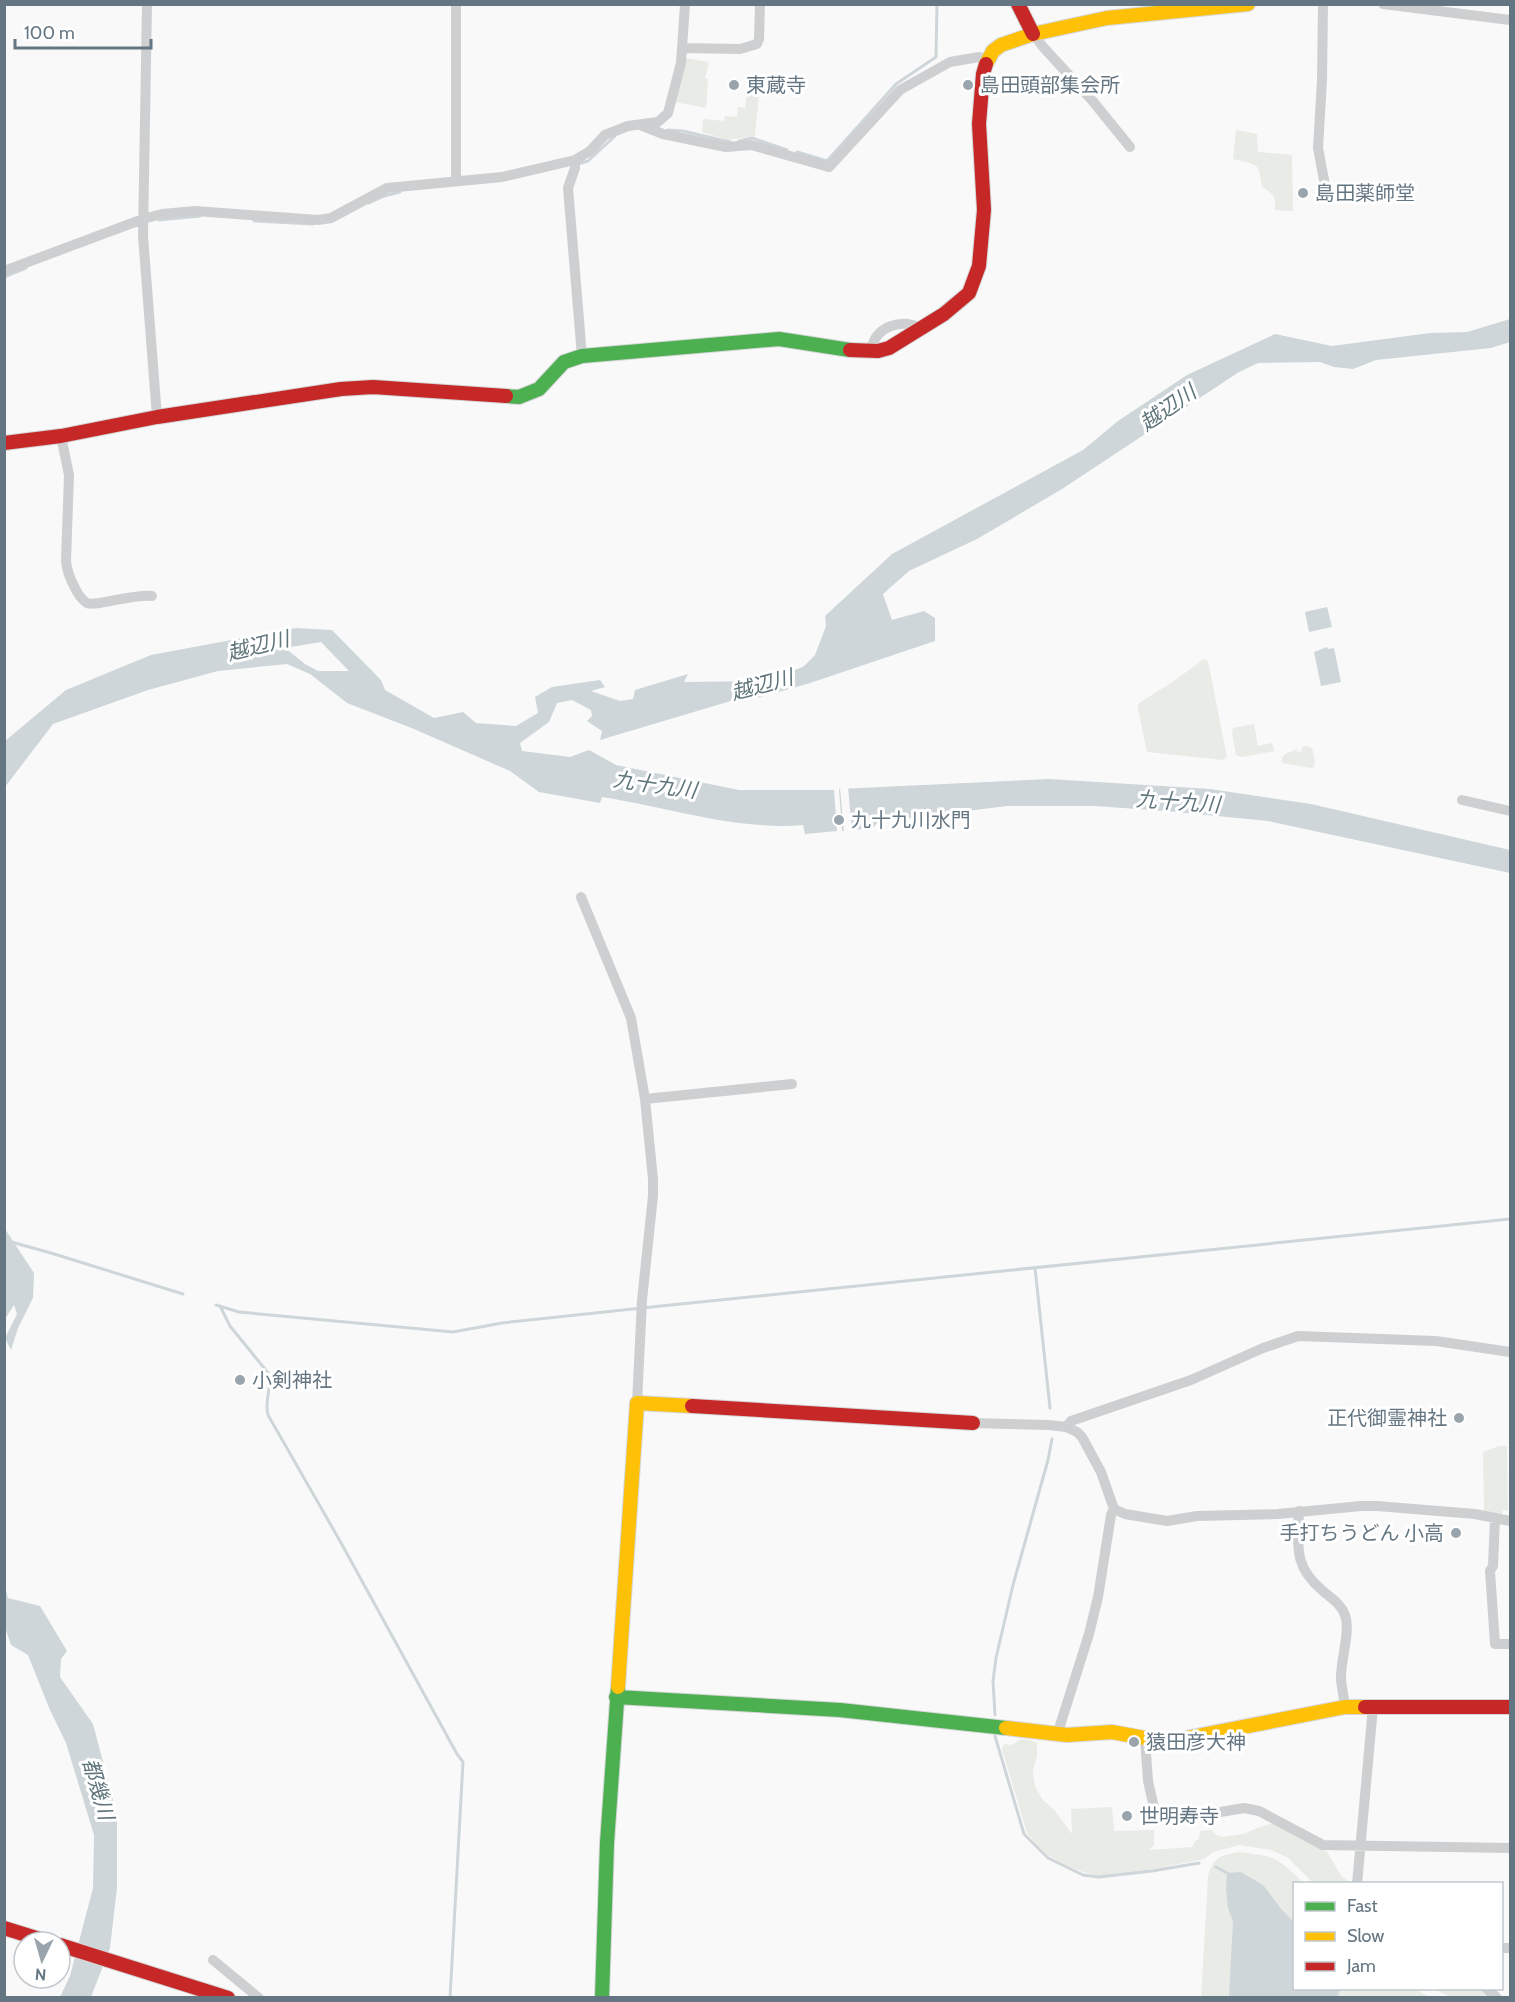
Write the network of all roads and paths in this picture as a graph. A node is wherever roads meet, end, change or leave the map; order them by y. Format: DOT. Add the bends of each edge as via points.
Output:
graph roads {
  1 [pos="147,4"];
  2 [pos="456,4"];
  3 [pos="685,4"];
  4 [pos="760,4"];
  5 [pos="1018,4"];
  6 [pos="1248,4"];
  7 [pos="1323,4"];
  8 [pos="1383,4"];
  9 [pos="1510,20"];
  10 [pos="1034,34"];
  11 [pos="682,48"];
  12 [pos="987,60"];
  13 [pos="640,125"];
  14 [pos="1130,147"];
  15 [pos="575,160"];
  16 [pos="456,181"];
  17 [pos="1327,196"];
  18 [pos="143,222"];
  19 [pos="4,271"];
  20 [pos="921,328"];
  21 [pos="871,352"];
  22 [pos="582,356"];
  23 [pos="157,417"];
  24 [pos="61,436"];
  25 [pos="4,443"];
  26 [pos="152,596"];
  27 [pos="1462,800"];
  28 [pos="1510,811"];
  29 [pos="581,897"];
  30 [pos="792,1084"];
  31 [pos="645,1099"];
  32 [pos="1510,1352"];
  33 [pos="637,1403"];
  34 [pos="973,1423"];
  35 [pos="1066,1427"];
  36 [pos="1114,1509"];
  37 [pos="1299,1511"];
  38 [pos="1495,1518"];
  39 [pos="1510,1521"];
  40 [pos="1510,1644"];
  41 [pos="616,1697"];
  42 [pos="1345,1707"];
  43 [pos="1373,1707"];
  44 [pos="1510,1707"];
  45 [pos="1057,1735"];
  46 [pos="1145,1739"];
  47 [pos="1360,1846"];
  48 [pos="1510,1848"];
  49 [pos="1357,1882"];
  50 [pos="72,1949"];
  51 [pos="213,1960"];
  52 [pos="228,1998"];
  53 [pos="259,1998"];
  54 [pos="602,1998"];
  1 -- 18 [label="street"];
  2 -- 16 [label="street"];
  3 -- 11 [label="street"];
  4 -- 11 [label="street" via="757,44 740,50"];
  5 -- 10 [label="street"];
  6 -- 10 [label="street" via="1107,18"];
  7 -- 17 [label="street" via="1318,148"];
  8 -- 9 [label="street"];
  10 -- 12 [label="street" via="1001,45"];
  10 -- 14 [label="street"];
  11 -- 13 [label="street" via="668,113 658,122"];
  12 -- 13 [label="street" via="979,57 950,62 900,90 829,167 751,145 726,147 663,134"];
  12 -- 20 [label="street" via="979,124 984,210 979,266 969,293"];
  13 -- 15 [label="street" via="605,135"];
  15 -- 16 [label="street" via="502,177"];
  15 -- 22 [label="street" via="568,188"];
  16 -- 18 [label="street" via="387,188 331,218 318,220 195,211 162,214"];
  18 -- 19 [label="street"];
  18 -- 23 [label="street"];
  20 -- 21 [label="street" via="890,348"];
  20 -- 21 [label="street" via="903,324 883,329 873,340"];
  21 -- 22 [label="street" via="778,339"];
  22 -- 23 [label="street" via="564,362 539,389 519,397 341,388"];
  23 -- 24 [label="street"];
  24 -- 25 [label="street"];
  24 -- 26 [label="street" via="69,475 67,572 77,592 93,604"];
  27 -- 28 [label="street"];
  29 -- 31 [label="street" via="631,1018"];
  30 -- 31 [label="street"];
  31 -- 33 [label="street" via="653,1196"];
  32 -- 35 [label="street" via="1436,1341 1299,1336 1191,1380 1071,1421"];
  33 -- 34 [label="street"];
  33 -- 41 [label="street"];
  34 -- 35 [label="street"];
  35 -- 36 [label="street" via="1077,1432 1086,1444"];
  36 -- 37 [label="street" via="1167,1521"];
  36 -- 45 [label="street" via="1089,1634"];
  37 -- 38 [label="street" via="1377,1506"];
  37 -- 42 [label="street" via="1300,1558 1305,1574 1345,1615 1341,1679"];
  38 -- 39 [label="street"];
  38 -- 40 [label="street" via="1490,1571 1495,1644"];
  41 -- 45 [label="street" via="840,1710"];
  41 -- 54 [label="street"];
  42 -- 43 [label="street"];
  42 -- 46 [label="street" via="1187,1740"];
  43 -- 44 [label="street"];
  43 -- 47 [label="street"];
  45 -- 46 [label="street" via="1112,1732"];
  46 -- 47 [label="street" via="1148,1781 1160,1818 1173,1820 1244,1808 1259,1811 1323,1845"];
  47 -- 48 [label="street"];
  47 -- 49 [label="street"];
  50 -- 52 [label="street"];
  51 -- 53 [label="street"];
}
